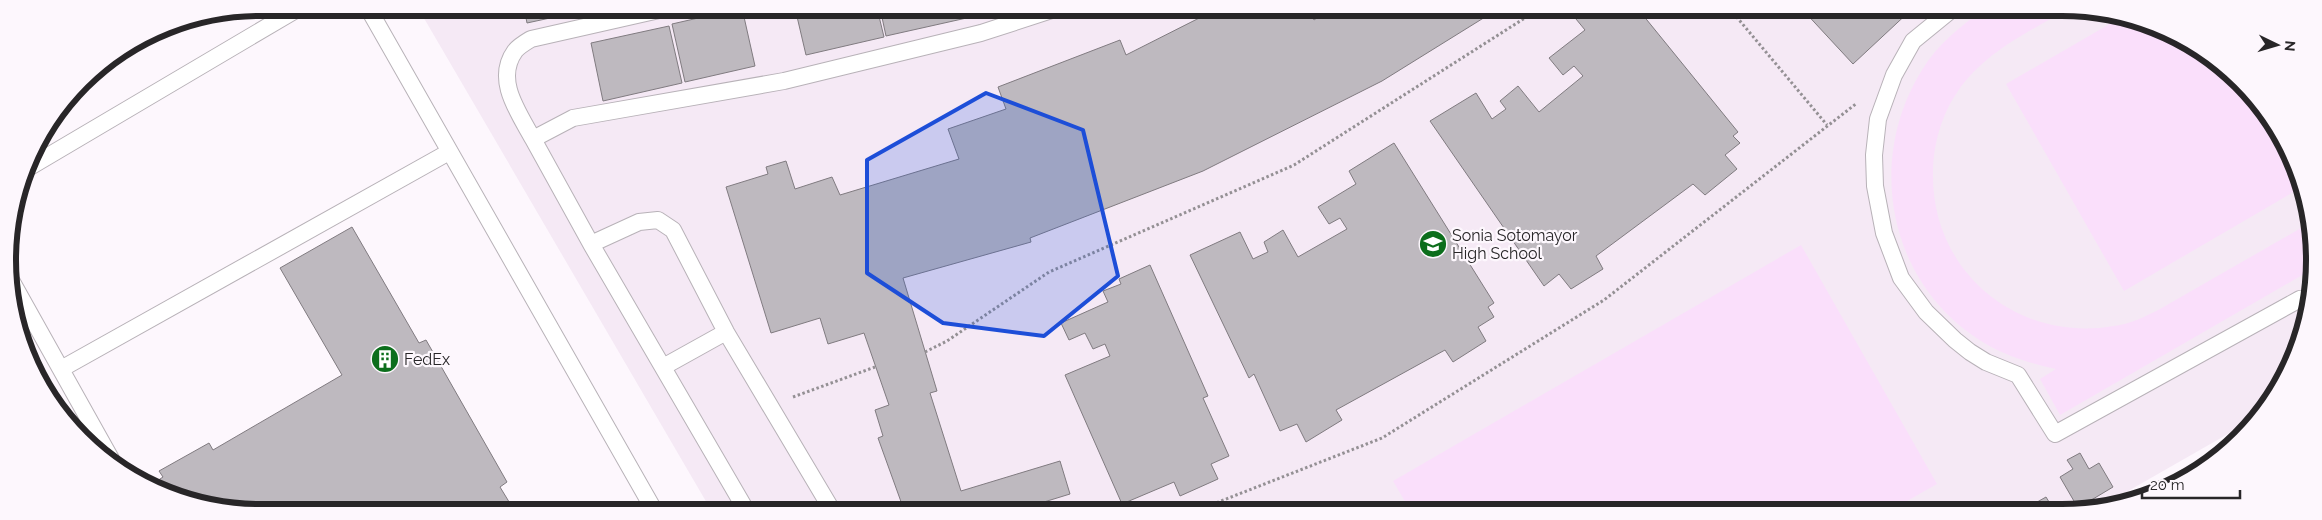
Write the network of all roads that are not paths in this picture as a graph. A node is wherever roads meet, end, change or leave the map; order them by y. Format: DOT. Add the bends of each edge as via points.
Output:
graph roads {
  1 [pos="284,16"];
  2 [pos="372,16"];
  3 [pos="633,16"];
  4 [pos="1033,16"];
  5 [pos="1944,16"];
  6 [pos="533,139"];
  7 [pos="448,152"];
  8 [pos="37,163"];
  9 [pos="591,244"];
  10 [pos="18,293"];
  11 [pos="2302,301"];
  12 [pos="726,332"];
  13 [pos="663,367"];
  14 [pos="61,370"];
  15 [pos="104,447"];
  16 [pos="651,504"];
  17 [pos="743,504"];
  18 [pos="829,504"];
  1 -- 8 [label="lane"];
  2 -- 7 [label="lane"];
  3 -- 6 [label="lane" via="531,39 515,51 506,73 509,94"];
  4 -- 6 [label="lane" via="981,33 784,81 573,118"];
  5 -- 11 [label="lane" via="1913,41 1894,75 1878,119 1874,155 1878,211 1895,264 1912,295 1944,331 1986,362 2018,375 2055,434 2300,299"];
  6 -- 9 [label="lane"];
  7 -- 14 [label="lane"];
  7 -- 16 [label="lane"];
  9 -- 12 [label="lane" via="639,222 658,220 673,230"];
  9 -- 13 [label="lane"];
  10 -- 14 [label="lane"];
  12 -- 13 [label="lane"];
  12 -- 18 [label="lane"];
  13 -- 17 [label="lane"];
  14 -- 15 [label="lane"];
}
